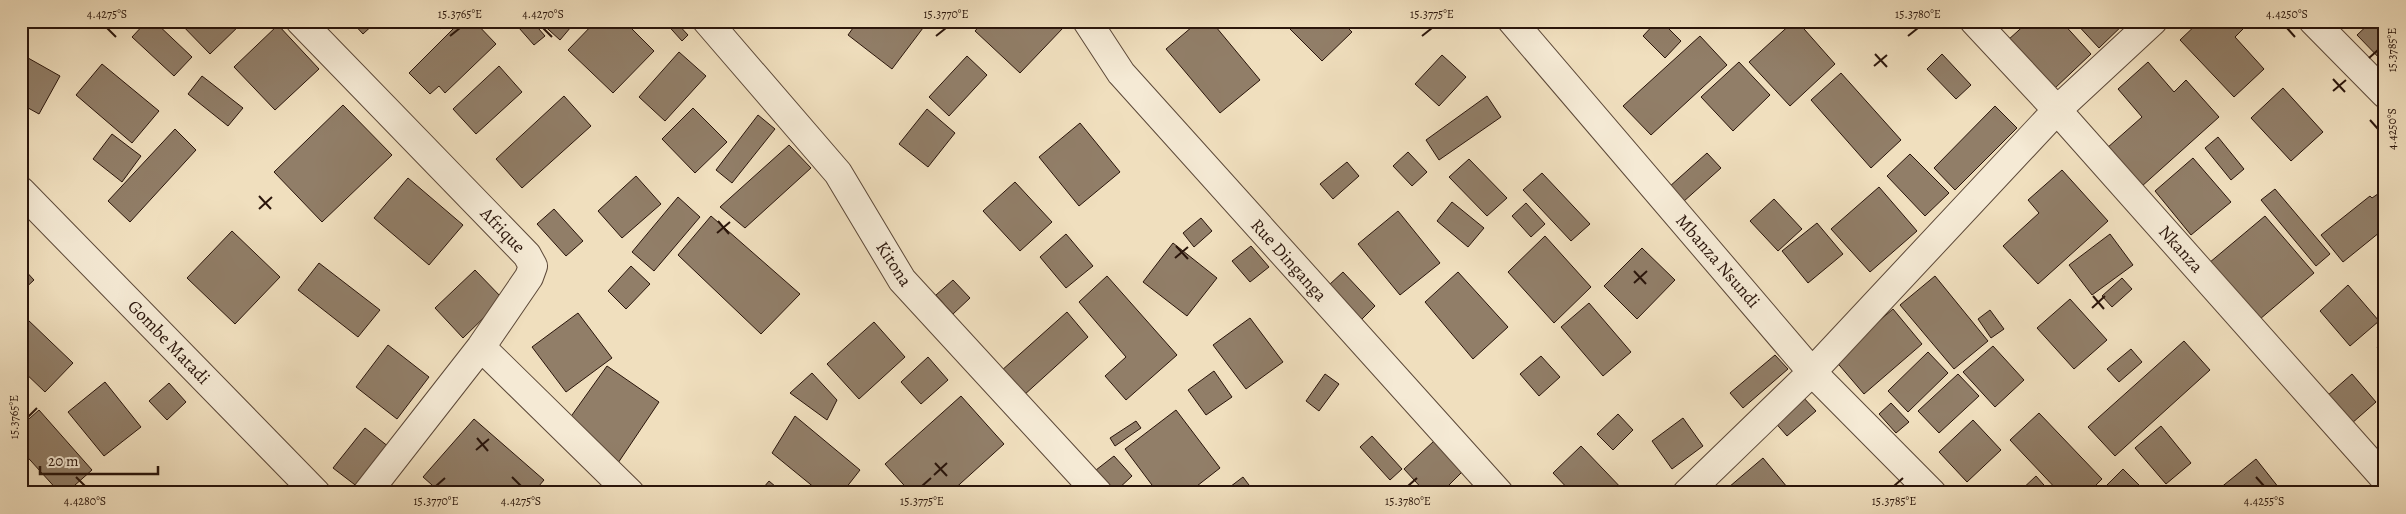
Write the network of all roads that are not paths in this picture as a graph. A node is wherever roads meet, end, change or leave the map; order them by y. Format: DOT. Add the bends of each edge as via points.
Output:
graph roads {
  1 [pos="300,21"];
  2 [pos="1087,21"];
  3 [pos="1512,21"];
  4 [pos="1974,21"];
  5 [pos="2153,21"];
  6 [pos="2313,21"];
  7 [pos="709,22"];
  8 [pos="2385,94"];
  9 [pos="2057,110"];
  10 [pos="21,191"];
  11 [pos="481,347"];
  12 [pos="1812,372"];
  13 [pos="2385,478"];
  14 [pos="316,493"];
  15 [pos="367,493"];
  16 [pos="630,493"];
  17 [pos="1098,493"];
  18 [pos="1499,493"];
  19 [pos="1686,493"];
  20 [pos="1932,493"];
  1 -- 11 [label="street, Afrique" via="527,255 532,266 529,277"];
  2 -- 18 [label="street, Rue Dinganga" via="1121,73"];
  3 -- 12 [label="street, Mbanza Nsundi"];
  4 -- 9 [label="street, Nkanza"];
  5 -- 9 [label="street"];
  6 -- 8 [label="street"];
  7 -- 17 [label="street, Kitona" via="838,173 902,280"];
  9 -- 12 [label="street"];
  9 -- 13 [label="street, Nkanza"];
  10 -- 14 [label="street, Gombe Matadi"];
  11 -- 15 [label="street, Afrique"];
  11 -- 16 [label="street"];
  12 -- 19 [label="street"];
  12 -- 20 [label="street, Mbanza Nsundi"];
}
